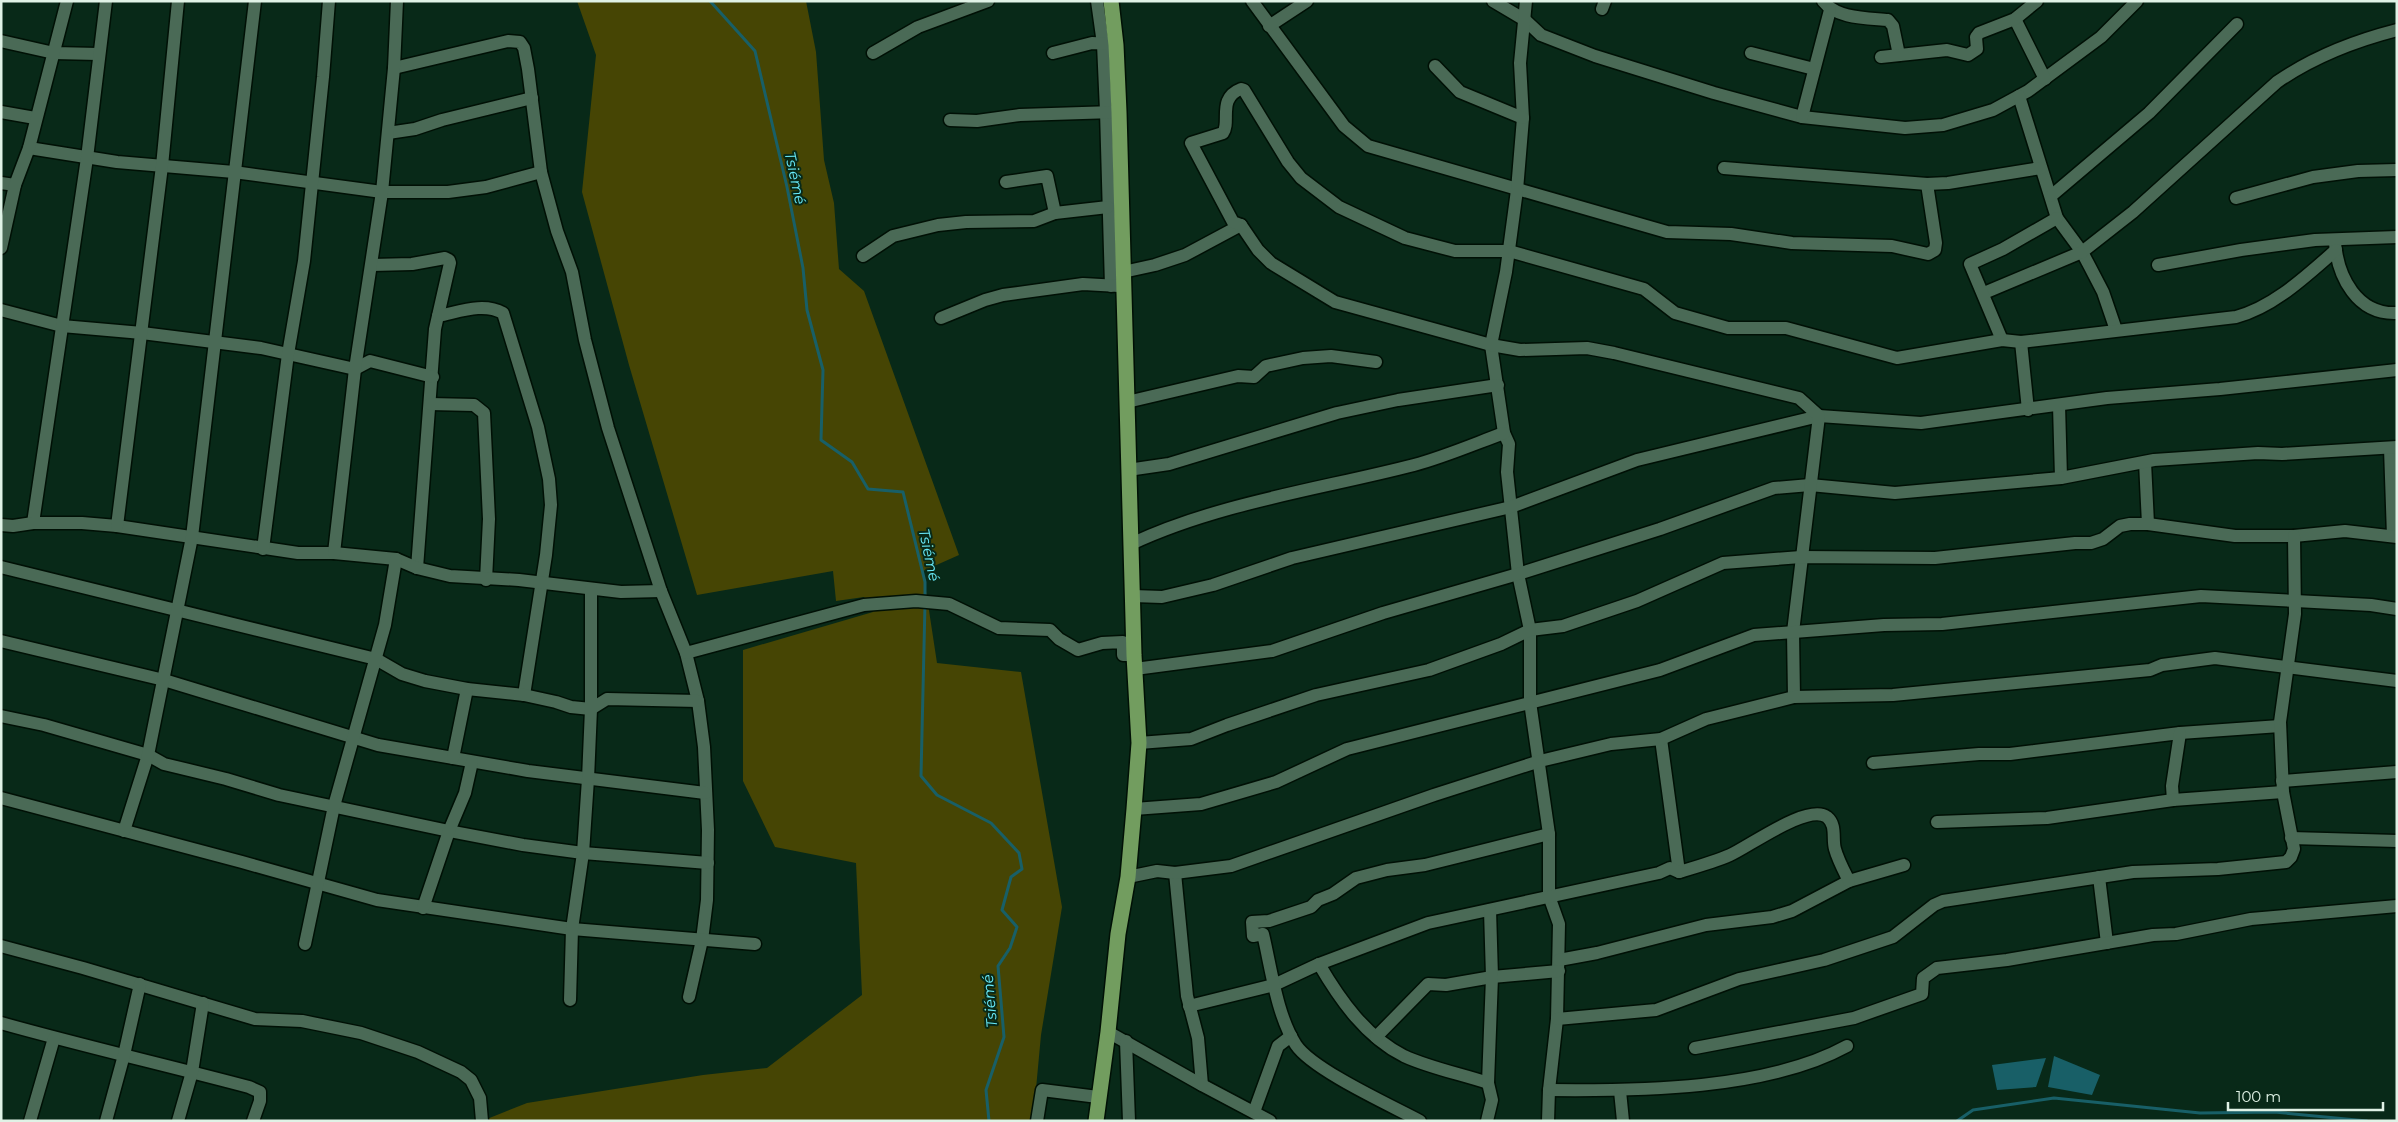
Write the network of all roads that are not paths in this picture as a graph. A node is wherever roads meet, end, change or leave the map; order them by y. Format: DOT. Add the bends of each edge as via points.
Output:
graph roads {
  1 [pos="67,1"];
  2 [pos="106,1"];
  3 [pos="178,1"];
  4 [pos="256,1"];
  5 [pos="329,1"];
  6 [pos="397,1"];
  7 [pos="988,1"];
  8 [pos="1098,1"];
  9 [pos="1111,1"];
  10 [pos="1252,1"];
  11 [pos="1307,1"];
  12 [pos="1493,1"];
  13 [pos="1526,1"];
  14 [pos="2036,1"];
  15 [pos="2137,1"];
  16 [pos="1826,6"];
  17 [pos="2015,19"];
  18 [pos="1525,20"];
  19 [pos="2237,24"];
  20 [pos="1269,26"];
  21 [pos="2397,30"];
  22 [pos="1,41"];
  23 [pos="1110,44"];
  24 [pos="54,53"];
  25 [pos="874,53"];
  26 [pos="1053,53"];
  27 [pos="1751,53"];
  28 [pos="98,54"];
  29 [pos="1899,55"];
  30 [pos="1881,57"];
  31 [pos="1435,66"];
  32 [pos="394,68"];
  33 [pos="1814,69"];
  34 [pos="2045,79"];
  35 [pos="2019,96"];
  36 [pos="532,98"];
  37 [pos="1,112"];
  38 [pos="1113,112"];
  39 [pos="1802,117"];
  40 [pos="35,118"];
  41 [pos="1523,118"];
  42 [pos="950,120"];
  43 [pos="388,133"];
  44 [pos="29,148"];
  45 [pos="87,158"];
  46 [pos="162,166"];
  47 [pos="1724,168"];
  48 [pos="2041,168"];
  49 [pos="2397,170"];
  50 [pos="234,172"];
  51 [pos="541,172"];
  52 [pos="1006,182"];
  53 [pos="1,183"];
  54 [pos="312,183"];
  55 [pos="1927,184"];
  56 [pos="16,185"];
  57 [pos="1517,190"];
  58 [pos="382,192"];
  59 [pos="2051,196"];
  60 [pos="2236,198"];
  61 [pos="1108,207"];
  62 [pos="1056,213"];
  63 [pos="2057,218"];
  64 [pos="1241,225"];
  65 [pos="2397,238"];
  66 [pos="2335,245"];
  67 [pos="1,248"];
  68 [pos="1509,251"];
  69 [pos="2082,252"];
  70 [pos="863,256"];
  71 [pos="372,265"];
  72 [pos="2158,265"];
  73 [pos="1119,281"];
  74 [pos="1984,293"];
  75 [pos="1,310"];
  76 [pos="2397,313"];
  77 [pos="438,316"];
  78 [pos="941,318"];
  79 [pos="62,326"];
  80 [pos="2116,330"];
  81 [pos="142,333"];
  82 [pos="2002,340"];
  83 [pos="215,342"];
  84 [pos="2021,342"];
  85 [pos="1492,345"];
  86 [pos="288,354"];
  87 [pos="1376,362"];
  88 [pos="355,369"];
  89 [pos="2397,370"];
  90 [pos="433,377"];
  91 [pos="1498,385"];
  92 [pos="1127,402"];
  93 [pos="430,404"];
  94 [pos="2059,405"];
  95 [pos="2028,410"];
  96 [pos="1819,416"];
  97 [pos="1504,433"];
  98 [pos="2393,447"];
  99 [pos="2145,462"];
  100 [pos="1128,470"];
  101 [pos="2061,478"];
  102 [pos="1810,486"];
  103 [pos="2395,503"];
  104 [pos="1511,507"];
  105 [pos="33,523"];
  106 [pos="2148,524"];
  107 [pos="1,525"];
  108 [pos="117,526"];
  109 [pos="2294,536"];
  110 [pos="192,537"];
  111 [pos="2395,537"];
  112 [pos="1131,544"];
  113 [pos="263,549"];
  114 [pos="334,553"];
  115 [pos="1801,557"];
  116 [pos="396,558"];
  117 [pos="1,566"];
  118 [pos="417,568"];
  119 [pos="1518,574"];
  120 [pos="486,580"];
  121 [pos="541,583"];
  122 [pos="591,590"];
  123 [pos="661,590"];
  124 [pos="1133,596"];
  125 [pos="2295,601"];
  126 [pos="178,609"];
  127 [pos="2397,609"];
  128 [pos="1530,630"];
  129 [pos="1793,632"];
  130 [pos="1,641"];
  131 [pos="686,653"];
  132 [pos="376,659"];
  133 [pos="1134,662"];
  134 [pos="2287,669"];
  135 [pos="164,680"];
  136 [pos="2397,681"];
  137 [pos="466,689"];
  138 [pos="524,695"];
  139 [pos="1794,697"];
  140 [pos="698,701"];
  141 [pos="1530,702"];
  142 [pos="591,709"];
  143 [pos="1,716"];
  144 [pos="2280,726"];
  145 [pos="2180,733"];
  146 [pos="354,738"];
  147 [pos="1661,739"];
  148 [pos="1139,743"];
  149 [pos="148,755"];
  150 [pos="453,758"];
  151 [pos="1540,761"];
  152 [pos="472,762"];
  153 [pos="1873,763"];
  154 [pos="2397,772"];
  155 [pos="588,779"];
  156 [pos="2283,787"];
  157 [pos="705,793"];
  158 [pos="1,798"];
  159 [pos="2173,800"];
  160 [pos="334,806"];
  161 [pos="1134,809"];
  162 [pos="1937,822"];
  163 [pos="124,830"];
  164 [pos="449,831"];
  165 [pos="1549,834"];
  166 [pos="2291,838"];
  167 [pos="2397,842"];
  168 [pos="583,853"];
  169 [pos="708,862"];
  170 [pos="1904,865"];
  171 [pos="1679,872"];
  172 [pos="1174,873"];
  173 [pos="1128,877"];
  174 [pos="2099,877"];
  175 [pos="1849,881"];
  176 [pos="317,884"];
  177 [pos="1549,896"];
  178 [pos="2397,906"];
  179 [pos="423,908"];
  180 [pos="1490,910"];
  181 [pos="572,929"];
  182 [pos="702,940"];
  183 [pos="2107,943"];
  184 [pos="305,944"];
  185 [pos="755,944"];
  186 [pos="1,946"];
  187 [pos="1319,964"];
  188 [pos="1559,966"];
  189 [pos="1492,977"];
  190 [pos="140,984"];
  191 [pos="1274,985"];
  192 [pos="689,998"];
  193 [pos="570,1000"];
  194 [pos="203,1003"];
  195 [pos="1189,1006"];
  196 [pos="1557,1019"];
  197 [pos="1,1023"];
  198 [pos="1108,1032"];
  199 [pos="1291,1036"];
  200 [pos="1376,1037"];
  201 [pos="54,1038"];
  202 [pos="1126,1041"];
  203 [pos="1847,1046"];
  204 [pos="1694,1048"];
  205 [pos="124,1055"];
  206 [pos="192,1072"];
  207 [pos="1488,1083"];
  208 [pos="1202,1085"];
  209 [pos="1549,1090"];
  210 [pos="1620,1091"];
  211 [pos="1098,1098"];
  212 [pos="1254,1112"];
  213 [pos="30,1121"];
  214 [pos="106,1121"];
  215 [pos="178,1121"];
  216 [pos="253,1121"];
  217 [pos="482,1121"];
  218 [pos="1037,1121"];
  219 [pos="1096,1121"];
  220 [pos="1129,1121"];
  221 [pos="1270,1121"];
  222 [pos="1420,1121"];
  223 [pos="1487,1121"];
  224 [pos="1548,1121"];
  225 [pos="1623,1121"];
  1 -- 24 [label="street"];
  2 -- 28 [label="street"];
  3 -- 46 [label="street"];
  4 -- 50 [label="street"];
  5 -- 54 [label="street"];
  6 -- 32 [label="street"];
  7 -- 25 [label="street" via="918,28"];
  8 -- 23 [label="street"];
  9 -- 23 [label="main road"];
  10 -- 20 [label="street"];
  11 -- 20 [label="street"];
  12 -- 18 [label="street"];
  13 -- 18 [label="street"];
  14 -- 17 [label="street"];
  15 -- 34 [label="street" via="2101,36"];
  16 -- 29 [label="street" via="1858,17 1888,20"];
  16 -- 33 [label="street"];
  17 -- 29 [label="street" via="1979,32 1977,49 1968,55 1947,50"];
  17 -- 34 [label="street"];
  18 -- 39 [label="street" via="1540,35 1595,56"];
  18 -- 41 [label="street" via="1520,63"];
  19 -- 59 [label="street" via="2150,113"];
  20 -- 57 [label="street" via="1344,126 1368,146"];
  21 -- 69 [label="street" via="2298,67 2277,82 2133,212"];
  22 -- 24 [label="street"];
  23 -- 26 [label="street" via="1092,43"];
  23 -- 38 [label="main road"];
  24 -- 28 [label="street"];
  24 -- 40 [label="street"];
  27 -- 33 [label="street"];
  28 -- 45 [label="street"];
  29 -- 30 [label="street"];
  31 -- 41 [label="street" via="1460,92"];
  32 -- 36 [label="street" via="520,42 524,48"];
  32 -- 43 [label="street"];
  33 -- 39 [label="street"];
  34 -- 35 [label="street"];
  35 -- 39 [label="street" via="1993,110 1943,126 1905,128"];
  35 -- 48 [label="street"];
  36 -- 43 [label="street"];
  36 -- 51 [label="street"];
  37 -- 40 [label="street"];
  38 -- 42 [label="street"];
  38 -- 61 [label="street"];
  38 -- 73 [label="main road"];
  40 -- 44 [label="street"];
  41 -- 57 [label="street"];
  43 -- 58 [label="street"];
  44 -- 45 [label="street"];
  44 -- 56 [label="street"];
  45 -- 46 [label="street"];
  45 -- 79 [label="street"];
  46 -- 50 [label="street"];
  46 -- 81 [label="street"];
  47 -- 55 [label="street"];
  48 -- 55 [label="street"];
  48 -- 59 [label="street"];
  49 -- 60 [label="street" via="2313,177"];
  50 -- 54 [label="street"];
  50 -- 83 [label="street"];
  51 -- 58 [label="street" via="486,187 448,192"];
  51 -- 123 [label="street" via="572,272 585,340 608,428"];
  52 -- 62 [label="street" via="1048,176"];
  53 -- 56 [label="street"];
  54 -- 58 [label="street"];
  54 -- 86 [label="street" via="304,261"];
  55 -- 57 [label="street" via="1936,244 1935,250 1928,254 1892,246 1792,243 1731,234 1667,232"];
  56 -- 67 [label="street"];
  57 -- 68 [label="street"];
  58 -- 71 [label="street"];
  59 -- 63 [label="street"];
  61 -- 62 [label="street"];
  61 -- 73 [label="street"];
  62 -- 70 [label="street" via="1034,221 938,225 893,236"];
  63 -- 69 [label="street"];
  63 -- 74 [label="street" via="2003,249 1972,261 1970,264"];
  64 -- 68 [label="street" via="1233,222 1191,143 1223,133 1227,104 1235,91 1241,89 1301,178 1338,207 1405,238 1454,251"];
  64 -- 73 [label="street" via="1185,255"];
  64 -- 85 [label="street" via="1271,263 1335,302"];
  65 -- 66 [label="street"];
  66 -- 72 [label="street" via="2314,240"];
  66 -- 76 [label="street" via="2341,274 2356,298 2368,307"];
  66 -- 80 [label="street" via="2300,281 2248,314"];
  68 -- 82 [label="street" via="1644,288 1675,313 1728,328 1786,328 1897,358"];
  68 -- 85 [label="street"];
  69 -- 74 [label="street"];
  69 -- 80 [label="street" via="2103,292"];
  71 -- 77 [label="street" via="449,260"];
  71 -- 88 [label="street"];
  73 -- 78 [label="street" via="1003,295"];
  73 -- 92 [label="main road"];
  74 -- 82 [label="street"];
  75 -- 79 [label="street"];
  77 -- 90 [label="street"];
  77 -- 121 [label="street" via="482,307 495,308 503,313 538,427 549,479 551,505"];
  79 -- 81 [label="street"];
  79 -- 105 [label="street"];
  80 -- 84 [label="street"];
  81 -- 83 [label="street"];
  81 -- 108 [label="street"];
  82 -- 84 [label="street"];
  83 -- 86 [label="street"];
  83 -- 110 [label="street"];
  84 -- 95 [label="street"];
  85 -- 91 [label="street"];
  85 -- 96 [label="street" via="1520,350 1588,348 1614,353 1793,397 1807,404"];
  86 -- 88 [label="street"];
  86 -- 113 [label="street"];
  87 -- 92 [label="street" via="1331,356 1303,358 1266,366 1254,378 1238,376"];
  88 -- 90 [label="street" via="370,361"];
  88 -- 114 [label="street"];
  89 -- 94 [label="street"];
  90 -- 93 [label="street"];
  91 -- 97 [label="street"];
  91 -- 100 [label="street" via="1337,413 1169,464"];
  92 -- 100 [label="main road"];
  93 -- 118 [label="street"];
  93 -- 120 [label="street" via="474,405 484,413 489,519"];
  94 -- 95 [label="street"];
  94 -- 101 [label="street"];
  95 -- 96 [label="street" via="1921,423"];
  96 -- 102 [label="street"];
  96 -- 104 [label="street" via="1637,460"];
  97 -- 104 [label="street" via="1509,444"];
  97 -- 112 [label="street" via="1421,462 1240,507 1155,533"];
  98 -- 99 [label="street" via="2282,454 2258,452"];
  98 -- 103 [label="street"];
  99 -- 101 [label="street"];
  99 -- 106 [label="street"];
  100 -- 112 [label="main road"];
  101 -- 102 [label="street" via="1895,493"];
  102 -- 115 [label="street"];
  102 -- 119 [label="street" via="1774,488 1660,530"];
  103 -- 111 [label="street"];
  104 -- 119 [label="street"];
  104 -- 124 [label="street" via="1292,558 1213,585 1162,597"];
  105 -- 107 [label="street"];
  105 -- 108 [label="street"];
  106 -- 109 [label="street" via="2235,536"];
  106 -- 115 [label="street" via="2120,526 2103,539 2091,543 1935,558"];
  108 -- 110 [label="street"];
  109 -- 111 [label="street" via="2345,531"];
  109 -- 125 [label="street"];
  110 -- 113 [label="street"];
  110 -- 126 [label="street"];
  112 -- 124 [label="main road"];
  113 -- 114 [label="street"];
  114 -- 116 [label="street"];
  115 -- 128 [label="street" via="1723,563 1638,601 1563,626"];
  115 -- 129 [label="street"];
  116 -- 118 [label="street"];
  116 -- 132 [label="street"];
  117 -- 126 [label="street"];
  118 -- 120 [label="street"];
  119 -- 128 [label="street"];
  119 -- 133 [label="street" via="1383,613 1272,651"];
  120 -- 121 [label="street"];
  121 -- 122 [label="street"];
  121 -- 138 [label="street"];
  122 -- 123 [label="street"];
  122 -- 142 [label="street"];
  123 -- 131 [label="street"];
  124 -- 133 [label="main road"];
  125 -- 127 [label="street"];
  125 -- 129 [label="street" via="2201,596 1942,624"];
  125 -- 134 [label="street"];
  126 -- 132 [label="street"];
  126 -- 135 [label="street"];
  128 -- 141 [label="street"];
  128 -- 148 [label="street" via="1429,670 1316,695 1191,739"];
  129 -- 139 [label="street"];
  129 -- 141 [label="street" via="1754,635 1660,670"];
  130 -- 135 [label="street"];
  131 -- 133 [label="street" via="864,605 916,602 949,604 999,628 1050,630 1078,650 1102,643 1122,642 1124,655"];
  131 -- 140 [label="street"];
  132 -- 137 [label="street" via="402,674"];
  132 -- 146 [label="street"];
  133 -- 148 [label="main road"];
  134 -- 136 [label="street"];
  134 -- 139 [label="street" via="2215,658 2162,665 2150,670 1893,695"];
  134 -- 144 [label="street"];
  135 -- 146 [label="street"];
  135 -- 149 [label="street"];
  137 -- 138 [label="street"];
  137 -- 150 [label="street"];
  138 -- 142 [label="street"];
  139 -- 147 [label="street" via="1706,719"];
  140 -- 142 [label="street" via="607,699"];
  140 -- 157 [label="street"];
  141 -- 151 [label="street"];
  141 -- 161 [label="street" via="1347,749 1276,782 1201,804"];
  142 -- 155 [label="street"];
  143 -- 149 [label="street"];
  144 -- 145 [label="street"];
  144 -- 156 [label="street"];
  145 -- 153 [label="street" via="2010,754"];
  145 -- 159 [label="street"];
  146 -- 150 [label="street"];
  146 -- 160 [label="street"];
  147 -- 151 [label="street" via="1611,744"];
  147 -- 171 [label="street"];
  148 -- 161 [label="main road"];
  149 -- 160 [label="street" via="164,764"];
  149 -- 163 [label="street"];
  150 -- 152 [label="street"];
  151 -- 165 [label="street"];
  151 -- 172 [label="street" via="1231,866"];
  152 -- 155 [label="street"];
  152 -- 164 [label="street" via="465,793"];
  154 -- 156 [label="street"];
  155 -- 157 [label="street"];
  155 -- 168 [label="street"];
  156 -- 159 [label="street"];
  156 -- 166 [label="street"];
  157 -- 169 [label="street"];
  158 -- 163 [label="street"];
  159 -- 162 [label="street" via="2047,818"];
  160 -- 164 [label="street"];
  160 -- 176 [label="street"];
  161 -- 173 [label="main road"];
  163 -- 176 [label="street"];
  164 -- 168 [label="street"];
  164 -- 179 [label="street"];
  165 -- 177 [label="street"];
  165 -- 191 [label="street" via="1425,865 1356,878 1311,907 1269,921 1252,922 1253,936 1263,934"];
  166 -- 167 [label="street"];
  166 -- 174 [label="street" via="2294,849 2286,862"];
  168 -- 169 [label="street"];
  168 -- 181 [label="street"];
  169 -- 182 [label="street"];
  170 -- 175 [label="street"];
  171 -- 175 [label="street" via="1728,855 1786,822 1819,814 1833,824 1834,848"];
  171 -- 177 [label="street" via="1670,868"];
  172 -- 173 [label="street" via="1157,871"];
  172 -- 195 [label="street"];
  173 -- 198 [label="main road" via="1118,934"];
  174 -- 183 [label="street"];
  174 -- 196 [label="street" via="1943,901 1884,941 1824,960 1739,979 1656,1010"];
  175 -- 188 [label="street" via="1772,917 1706,925"];
  176 -- 179 [label="street"];
  176 -- 184 [label="street"];
  177 -- 180 [label="street"];
  177 -- 188 [label="street" via="1559,924"];
  178 -- 183 [label="street" via="2251,919"];
  179 -- 181 [label="street"];
  180 -- 187 [label="street" via="1428,923"];
  180 -- 189 [label="street"];
  181 -- 182 [label="street"];
  181 -- 193 [label="street"];
  182 -- 185 [label="street"];
  182 -- 192 [label="street"];
  183 -- 204 [label="street" via="1937,968 1922,978 1922,994 1854,1018"];
  186 -- 190 [label="street"];
  187 -- 191 [label="street"];
  187 -- 200 [label="street" via="1367,1031"];
  188 -- 189 [label="street"];
  188 -- 196 [label="street"];
  189 -- 200 [label="street" via="1446,985 1428,984"];
  189 -- 207 [label="street"];
  190 -- 194 [label="street"];
  190 -- 205 [label="street"];
  191 -- 195 [label="street"];
  191 -- 199 [label="street"];
  194 -- 206 [label="street"];
  194 -- 217 [label="street" via="255,1019 302,1021 361,1033 418,1052 471,1080 480,1098"];
  195 -- 208 [label="street" via="1199,1045"];
  196 -- 209 [label="street"];
  197 -- 201 [label="street"];
  198 -- 202 [label="street"];
  198 -- 211 [label="main road"];
  199 -- 212 [label="street" via="1275,1052"];
  199 -- 222 [label="street" via="1316,1064"];
  200 -- 207 [label="street" via="1404,1055"];
  201 -- 205 [label="street"];
  201 -- 213 [label="street"];
  202 -- 208 [label="street"];
  202 -- 220 [label="street"];
  203 -- 210 [label="street" via="1827,1057 1753,1077"];
  205 -- 206 [label="street"];
  205 -- 214 [label="street"];
  206 -- 215 [label="street"];
  206 -- 216 [label="street" via="260,1092"];
  207 -- 223 [label="street" via="1492,1100"];
  208 -- 212 [label="street"];
  209 -- 210 [label="street"];
  209 -- 224 [label="street"];
  210 -- 225 [label="street"];
  211 -- 218 [label="street" via="1042,1090"];
  211 -- 219 [label="main road"];
  212 -- 221 [label="street"];
}
